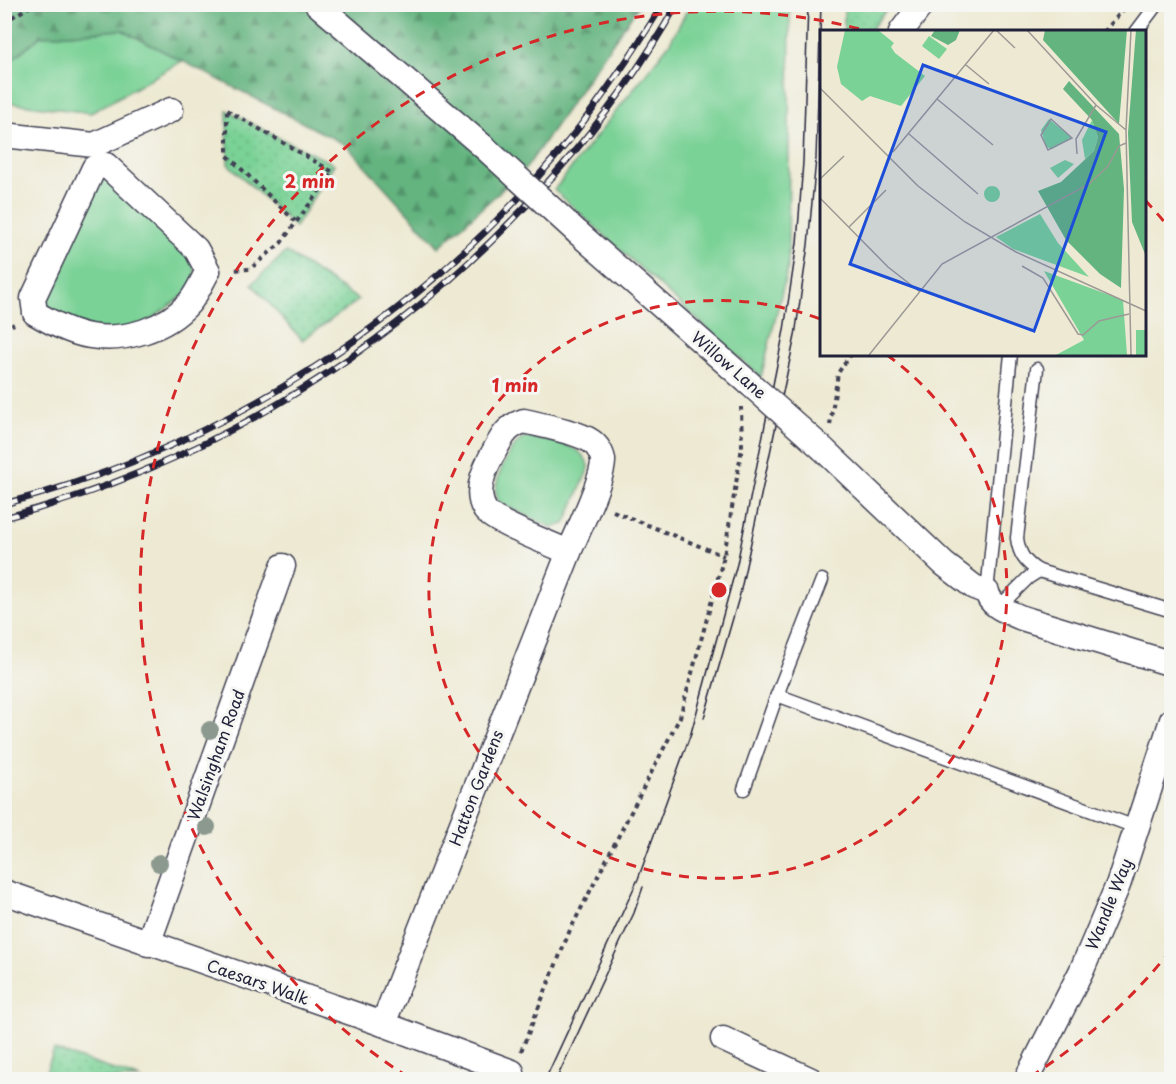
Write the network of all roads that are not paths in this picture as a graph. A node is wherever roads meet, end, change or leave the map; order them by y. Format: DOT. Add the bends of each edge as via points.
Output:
graph roads {
  1 [pos="317,4"];
  2 [pos="921,4"];
  3 [pos="1157,4"];
  4 [pos="902,30"];
  5 [pos="1138,30"];
  6 [pos="171,110"];
  7 [pos="4,135"];
  8 [pos="97,156"];
  9 [pos="1011,356"];
  10 [pos="1037,369"];
  11 [pos="569,552"];
  12 [pos="283,566"];
  13 [pos="1039,571"];
  14 [pos="822,580"];
  15 [pos="993,600"];
  16 [pos="1172,611"];
  17 [pos="1172,664"];
  18 [pos="777,695"];
  19 [pos="1172,720"];
  20 [pos="744,789"];
  21 [pos="1138,828"];
  22 [pos="4,892"];
  23 [pos="148,944"];
  24 [pos="383,1024"];
  25 [pos="723,1039"];
  26 [pos="512,1072"];
  27 [pos="811,1080"];
  28 [pos="1026,1080"];
  1 -- 15 [label="street, Willow Lane, bridge" via="823,449 944,564"];
  2 -- 4 [label="street"];
  3 -- 5 [label="lane"];
  6 -- 8 [label="street"];
  7 -- 8 [label="street"];
  8 -- 8 [label="street" via="196,249 208,271 189,303 165,322 141,333 90,336 53,324 35,313 33,298"];
  9 -- 15 [label="lane"];
  10 -- 13 [label="lane" via="1017,538 1024,560"];
  11 -- 11 [label="street, Hatton Gardens" via="486,512 480,489 485,469 507,428 524,421 557,429 591,441 602,453 603,464"];
  11 -- 24 [label="street, Hatton Gardens"];
  12 -- 23 [label="street, Walsingham Road"];
  13 -- 15 [label="lane"];
  13 -- 16 [label="lane"];
  14 -- 18 [label="lane"];
  15 -- 17 [label="street, Willow Lane" via="1022,618"];
  18 -- 20 [label="lane"];
  18 -- 21 [label="lane"];
  19 -- 21 [label="street, Wandle Way"];
  21 -- 28 [label="street, Wandle Way" via="1081,972"];
  22 -- 23 [label="street, Caesars Walk"];
  23 -- 24 [label="street, Caesars Walk"];
  24 -- 26 [label="street, Caesars Walk"];
  25 -- 27 [label="street"];
}
